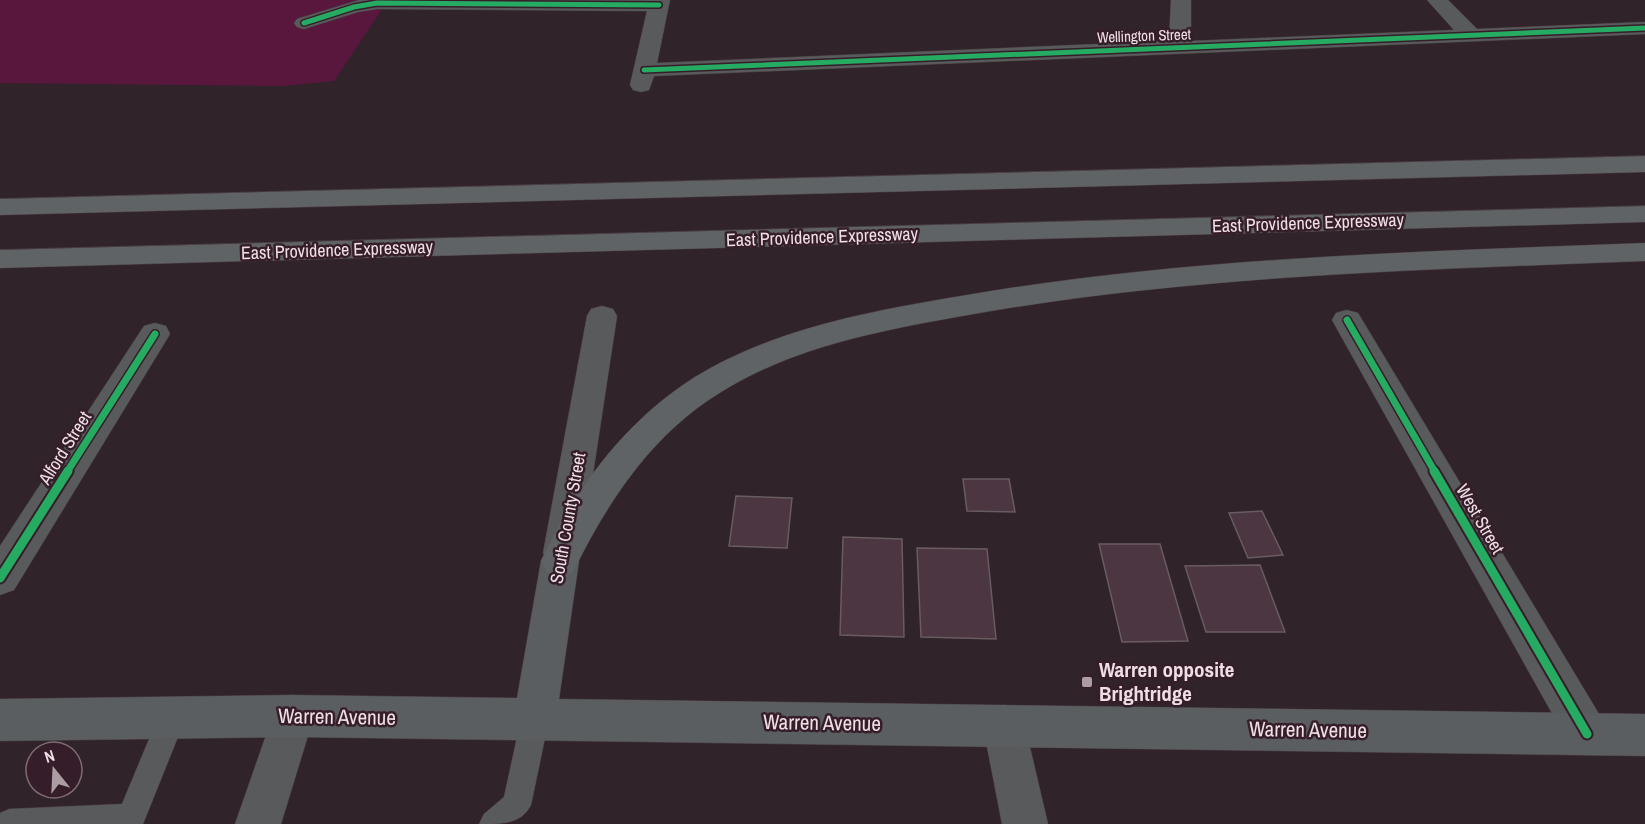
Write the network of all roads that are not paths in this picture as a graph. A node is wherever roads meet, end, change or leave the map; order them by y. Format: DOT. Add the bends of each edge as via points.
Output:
graph roads {
  1 [pos="1181,0"];
  2 [pos="1437,0"];
  3 [pos="660,2"];
  4 [pos="304,22"];
  5 [pos="1645,28"];
  6 [pos="1473,37"];
  7 [pos="1180,48"];
  8 [pos="1645,162"];
  9 [pos="0,193"];
  10 [pos="171,202"];
  11 [pos="0,207"];
  12 [pos="1645,214"];
  13 [pos="1645,252"];
  14 [pos="0,259"];
  15 [pos="602,316"];
  16 [pos="1347,320"];
  17 [pos="155,334"];
  18 [pos="560,561"];
  19 [pos="0,578"];
  20 [pos="293,716"];
  21 [pos="172,717"];
  22 [pos="535,719"];
  23 [pos="0,720"];
  24 [pos="1004,726"];
  25 [pos="1587,734"];
  26 [pos="1645,735"];
  27 [pos="129,821"];
  28 [pos="9,824"];
  29 [pos="258,824"];
  30 [pos="494,824"];
  31 [pos="1025,824"];
  1 -- 7 [label="street"];
  2 -- 6 [label="street"];
  3 -- 4 [label="street" via="377,3"];
  3 -- 7 [label="street, Wellington Street" via="642,78"];
  5 -- 6 [label="street, Wellington Street"];
  6 -- 7 [label="street, Wellington Street"];
  8 -- 10 [label="highway"];
  9 -- 10 [label="highway"];
  10 -- 11 [label="highway"];
  12 -- 14 [label="highway, East Providence Expressway"];
  13 -- 18 [label="highway" via="1227,272 1118,282 946,309 797,345 745,364 706,385 651,428 594,498"];
  15 -- 18 [label="street, South County Street"];
  16 -- 25 [label="street, West Street"];
  17 -- 19 [label="street, Alford Street"];
  18 -- 22 [label="main road, South County Street"];
  20 -- 21 [label="main road, Warren Avenue"];
  20 -- 22 [label="main road, Warren Avenue"];
  20 -- 29 [label="street"];
  21 -- 23 [label="main road, Warren Avenue"];
  21 -- 27 [label="lane"];
  22 -- 24 [label="main road, Warren Avenue"];
  22 -- 30 [label="lane" via="517,804"];
  24 -- 25 [label="main road, Warren Avenue"];
  24 -- 31 [label="street"];
  25 -- 26 [label="main road, Warren Avenue"];
  27 -- 28 [label="lane"];
}
